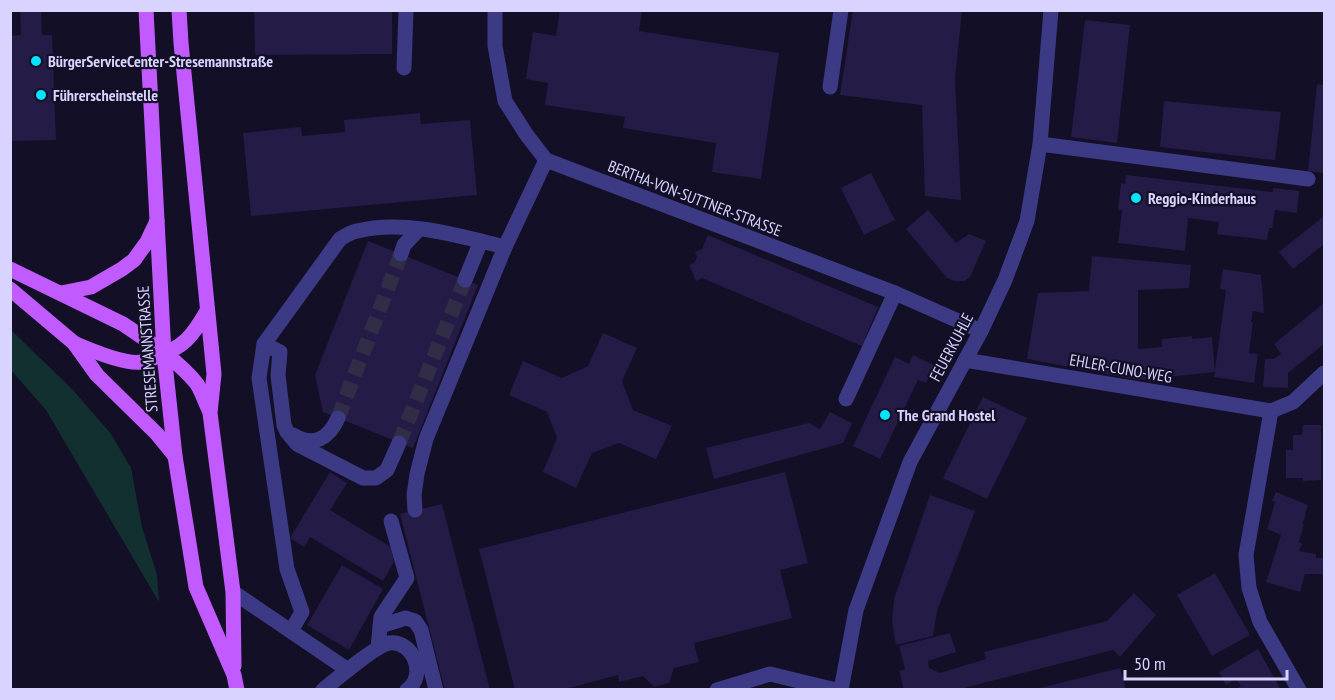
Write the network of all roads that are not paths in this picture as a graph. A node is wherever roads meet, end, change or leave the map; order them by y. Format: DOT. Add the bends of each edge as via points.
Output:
graph roads {
  1 [pos="146,10"];
  2 [pos="179,10"];
  3 [pos="406,10"];
  4 [pos="495,10"];
  5 [pos="841,10"];
  6 [pos="1051,10"];
  7 [pos="404,68"];
  8 [pos="830,87"];
  9 [pos="1040,144"];
  10 [pos="546,160"];
  11 [pos="1308,179"];
  12 [pos="158,218"];
  13 [pos="419,229"];
  14 [pos="481,241"];
  15 [pos="505,247"];
  16 [pos="401,254"];
  17 [pos="10,269"];
  18 [pos="465,280"];
  19 [pos="10,289"];
  20 [pos="62,293"];
  21 [pos="895,293"];
  22 [pos="207,311"];
  23 [pos="981,331"];
  24 [pos="74,343"];
  25 [pos="264,344"];
  26 [pos="164,354"];
  27 [pos="965,360"];
  28 [pos="1324,373"];
  29 [pos="846,399"];
  30 [pos="1272,411"];
  31 [pos="210,413"];
  32 [pos="283,417"];
  33 [pos="338,418"];
  34 [pos="399,443"];
  35 [pos="175,456"];
  36 [pos="415,510"];
  37 [pos="391,521"];
  38 [pos="233,592"];
  39 [pos="380,626"];
  40 [pos="291,631"];
  41 [pos="378,648"];
  42 [pos="348,670"];
  43 [pos="236,682"];
  44 [pos="323,690"];
  45 [pos="407,690"];
  46 [pos="436,690"];
  47 [pos="717,690"];
  48 [pos="836,690"];
  49 [pos="841,690"];
  50 [pos="1299,690"];
  1 -- 12 [label="main road, STRESEMANNSTRASSE"];
  2 -- 22 [label="main road, STRESEMANNSTRASSE"];
  3 -- 7 [label="street"];
  4 -- 10 [label="street" via="495,46 505,101"];
  5 -- 8 [label="street"];
  6 -- 9 [label="street, FEUERKUHLE"];
  9 -- 11 [label="street"];
  9 -- 23 [label="street, FEUERKUHLE" via="1028,221"];
  10 -- 15 [label="street"];
  10 -- 21 [label="street, BERTHA-VON-SUTTNER-STRASSE"];
  12 -- 20 [label="main road" via="147,242 128,265 91,287"];
  12 -- 26 [label="main road, STRESEMANNSTRASSE"];
  13 -- 14 [label="street"];
  13 -- 16 [label="street"];
  13 -- 25 [label="street" via="394,226 356,231 340,239"];
  14 -- 15 [label="street"];
  14 -- 18 [label="street"];
  15 -- 36 [label="street" via="426,439 417,474"];
  17 -- 20 [label="main road"];
  19 -- 24 [label="main road"];
  20 -- 26 [label="main road" via="123,324"];
  21 -- 23 [label="street, BERTHA-VON-SUTTNER-STRASSE"];
  21 -- 29 [label="street"];
  22 -- 26 [label="main road" via="181,346"];
  22 -- 31 [label="main road, STRESEMANNSTRASSE" via="213,374"];
  23 -- 27 [label="street, FEUERKUHLE"];
  24 -- 26 [label="main road" via="101,355 141,363"];
  24 -- 35 [label="main road" via="97,375"];
  25 -- 32 [label="street" via="280,352 278,375"];
  25 -- 40 [label="street" via="259,378 287,569 303,612"];
  26 -- 31 [label="main road" via="198,386"];
  26 -- 35 [label="main road, STRESEMANNSTRASSE"];
  27 -- 30 [label="street, EHLER-CUNO-WEG"];
  27 -- 49 [label="street, FEUERKUHLE" via="910,462 856,610"];
  28 -- 30 [label="street" via="1293,402"];
  30 -- 50 [label="street" via="1246,555 1249,588 1260,622"];
  31 -- 38 [label="main road, STRESEMANNSTRASSE"];
  32 -- 33 [label="street" via="291,433 308,441 326,436"];
  32 -- 34 [label="street" via="287,432 297,444 363,478 376,478 387,470"];
  35 -- 43 [label="main road, STRESEMANNSTRASSE" via="196,587"];
  37 -- 39 [label="street" via="407,578 381,617"];
  38 -- 40 [label="street"];
  38 -- 43 [label="main road, STRESEMANNSTRASSE"];
  39 -- 41 [label="street"];
  39 -- 46 [label="street" via="406,618 415,621 421,630"];
  40 -- 42 [label="street"];
  41 -- 42 [label="street"];
  41 -- 45 [label="street" via="396,643 414,657 417,676"];
  42 -- 44 [label="street"];
  47 -- 48 [label="street" via="770,674"];
}
